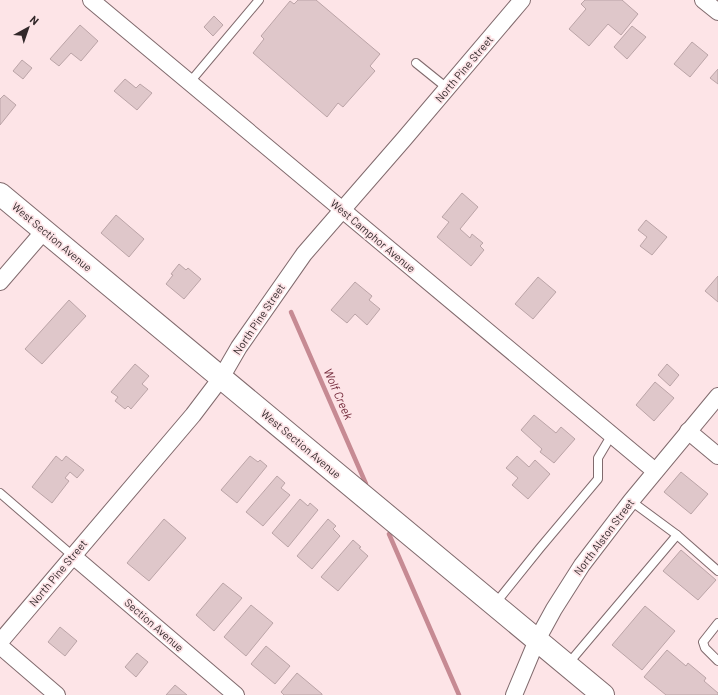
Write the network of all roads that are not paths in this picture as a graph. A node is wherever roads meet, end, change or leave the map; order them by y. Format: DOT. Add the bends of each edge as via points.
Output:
graph roads {
  1 [pos="91,0"];
  2 [pos="259,0"];
  3 [pos="522,0"];
  4 [pos="703,0"];
  5 [pos="718,12"];
  6 [pos="416,63"];
  7 [pos="190,82"];
  8 [pos="447,88"];
  9 [pos="0,194"];
  10 [pos="342,211"];
  11 [pos="44,231"];
  12 [pos="0,282"];
  13 [pos="221,378"];
  14 [pos="718,396"];
  15 [pos="688,431"];
  16 [pos="611,436"];
  17 [pos="718,456"];
  18 [pos="655,471"];
  19 [pos="0,493"];
  20 [pos="631,502"];
  21 [pos="677,535"];
  22 [pos="73,556"];
  23 [pos="718,571"];
  24 [pos="494,605"];
  25 [pos="718,623"];
  26 [pos="537,640"];
  27 [pos="0,642"];
  28 [pos="0,646"];
  29 [pos="718,661"];
  30 [pos="567,665"];
  31 [pos="57,695"];
  32 [pos="236,695"];
  33 [pos="514,695"];
  34 [pos="603,695"];
  1 -- 7 [label="street, West Camphor Avenue"];
  2 -- 7 [label="lane"];
  3 -- 8 [label="street, North Pine Street"];
  4 -- 5 [label="street"];
  6 -- 8 [label="lane"];
  7 -- 10 [label="street, West Camphor Avenue"];
  8 -- 10 [label="street, North Pine Street"];
  9 -- 11 [label="street, West Section Avenue"];
  10 -- 13 [label="street, North Pine Street" via="304,254 272,298 239,346"];
  10 -- 16 [label="street, West Camphor Avenue"];
  11 -- 12 [label="street"];
  11 -- 13 [label="street, West Section Avenue"];
  13 -- 22 [label="street, North Pine Street" via="193,415"];
  13 -- 24 [label="street, West Section Avenue"];
  14 -- 15 [label="street, North Alston Street"];
  15 -- 17 [label="street"];
  15 -- 18 [label="street, North Alston Street"];
  16 -- 18 [label="street, West Camphor Avenue"];
  16 -- 24 [label="lane" via="598,458 598,479"];
  18 -- 20 [label="street, North Alston Street"];
  19 -- 22 [label="lane"];
  20 -- 21 [label="lane"];
  20 -- 26 [label="street, North Alston Street" via="582,565"];
  21 -- 23 [label="lane"];
  21 -- 30 [label="lane"];
  22 -- 27 [label="street, North Pine Street"];
  22 -- 32 [label="street, Section Avenue"];
  24 -- 26 [label="street, West Section Avenue"];
  25 -- 29 [label="lane" via="703,642 705,648"];
  26 -- 30 [label="street, West Section Avenue"];
  26 -- 33 [label="street, North Alston Street"];
  28 -- 31 [label="street"];
  30 -- 34 [label="street, West Section Avenue"];
}
